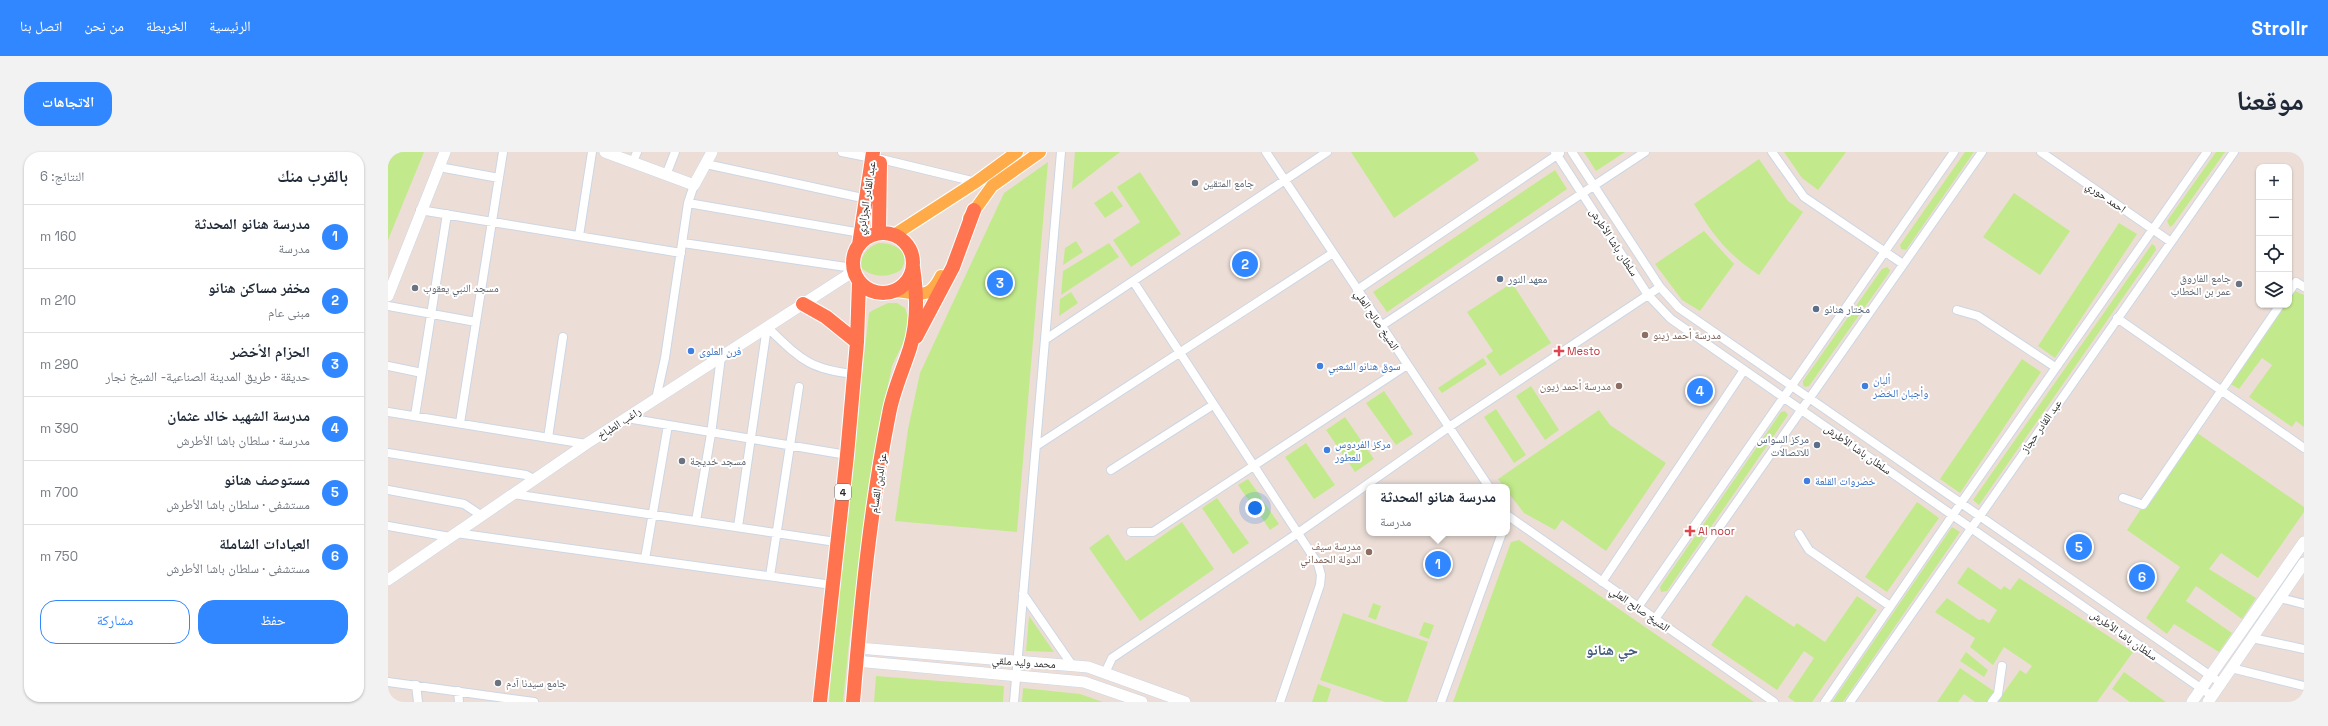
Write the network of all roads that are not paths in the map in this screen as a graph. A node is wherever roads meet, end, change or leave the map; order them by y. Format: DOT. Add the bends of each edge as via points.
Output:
graph roads {
  1 [pos="445,152"];
  2 [pos="503,152"];
  3 [pos="592,152"];
  4 [pos="605,152"];
  5 [pos="675,152"];
  6 [pos="712,152"];
  7 [pos="842,152"];
  8 [pos="1017,152"];
  9 [pos="1040,152"];
  10 [pos="1061,152"];
  11 [pos="1266,152"];
  12 [pos="1327,152"];
  13 [pos="1572,152"];
  14 [pos="1645,152"];
  15 [pos="1772,152"];
  16 [pos="1954,152"];
  17 [pos="1982,152"];
  18 [pos="2041,152"];
  19 [pos="2207,152"];
  20 [pos="2234,152"];
  21 [pos="1558,153"];
  22 [pos="877,155"];
  23 [pos="635,157"];
  24 [pos="706,164"];
  25 [pos="439,167"];
  26 [pos="666,175"];
  27 [pos="499,178"];
  28 [pos="1285,180"];
  29 [pos="976,182"];
  30 [pos="694,185"];
  31 [pos="1594,186"];
  32 [pos="1582,194"];
  33 [pos="867,199"];
  34 [pos="688,203"];
  35 [pos="420,210"];
  36 [pos="974,210"];
  37 [pos="447,214"];
  38 [pos="492,222"];
  39 [pos="2152,228"];
  40 [pos="879,233"];
  41 [pos="894,235"];
  42 [pos="579,236"];
  43 [pos="860,239"];
  44 [pos="2171,242"];
  45 [pos="683,243"];
  46 [pos="1885,252"];
  47 [pos="681,253"];
  48 [pos="1333,253"];
  49 [pos="1903,264"];
  50 [pos="913,267"];
  51 [pos="856,274"];
  52 [pos="1133,281"];
  53 [pos="2304,287"];
  54 [pos="1660,288"];
  55 [pos="2292,288"];
  56 [pos="1357,290"];
  57 [pos="895,291"];
  58 [pos="916,293"];
  59 [pos="1648,295"];
  60 [pos="388,296"];
  61 [pos="803,304"];
  62 [pos="388,306"];
  63 [pos="2278,308"];
  64 [pos="1956,310"];
  65 [pos="431,314"];
  66 [pos="2117,318"];
  67 [pos="476,322"];
  68 [pos="1382,326"];
  69 [pos="767,327"];
  70 [pos="563,337"];
  71 [pos="1046,339"];
  72 [pos="857,342"];
  73 [pos="910,348"];
  74 [pos="1179,352"];
  75 [pos="721,357"];
  76 [pos="1407,365"];
  77 [pos="388,366"];
  78 [pos="2055,367"];
  79 [pos="1744,370"];
  80 [pos="422,373"];
  81 [pos="854,374"];
  82 [pos="1792,386"];
  83 [pos="799,387"];
  84 [pos="2220,391"];
  85 [pos="1783,398"];
  86 [pos="1810,398"];
  87 [pos="656,399"];
  88 [pos="1213,405"];
  89 [pos="1801,410"];
  90 [pos="388,412"];
  91 [pos="415,416"];
  92 [pos="627,418"];
  93 [pos="460,423"];
  94 [pos="668,425"];
  95 [pos="1449,427"];
  96 [pos="712,434"];
  97 [pos="548,438"];
  98 [pos="751,440"];
  99 [pos="586,444"];
  100 [pos="790,446"];
  101 [pos="1036,446"];
  102 [pos="2304,448"];
  103 [pos="388,453"];
  104 [pos="847,455"];
  105 [pos="1254,466"];
  106 [pos="1110,470"];
  107 [pos="534,479"];
  108 [pos="1368,484"];
  109 [pos="1487,484"];
  110 [pos="1366,485"];
  111 [pos="388,490"];
  112 [pos="513,494"];
  113 [pos="2123,498"];
  114 [pos="1961,503"];
  115 [pos="652,515"];
  116 [pos="1952,515"];
  117 [pos="482,516"];
  118 [pos="1979,516"];
  119 [pos="1510,519"];
  120 [pos="696,521"];
  121 [pos="388,526"];
  122 [pos="738,527"];
  123 [pos="1970,528"];
  124 [pos="1131,532"];
  125 [pos="777,533"];
  126 [pos="1298,533"];
  127 [pos="1799,534"];
  128 [pos="453,535"];
  129 [pos="1501,536"];
  130 [pos="836,542"];
  131 [pos="2304,542"];
  132 [pos="645,559"];
  133 [pos="2304,563"];
  134 [pos="770,576"];
  135 [pos="388,580"];
  136 [pos="1602,582"];
  137 [pos="832,585"];
  138 [pos="1023,594"];
  139 [pos="2280,598"];
  140 [pos="2304,604"];
  141 [pos="1890,606"];
  142 [pos="1638,607"];
  143 [pos="1655,619"];
  144 [pos="2252,638"];
  145 [pos="2304,649"];
  146 [pos="857,655"];
  147 [pos="1017,662"];
  148 [pos="1072,665"];
  149 [pos="2002,666"];
  150 [pos="2231,668"];
  151 [pos="1105,673"];
  152 [pos="1016,675"];
  153 [pos="2211,676"];
  154 [pos="388,682"];
  155 [pos="2221,683"];
  156 [pos="416,685"];
  157 [pos="2304,686"];
  158 [pos="2201,689"];
  159 [pos="458,691"];
  160 [pos="497,699"];
  161 [pos="2210,699"];
  162 [pos="418,702"];
  163 [pos="459,702"];
  164 [pos="532,702"];
  165 [pos="820,702"];
  166 [pos="853,702"];
  167 [pos="1014,702"];
  168 [pos="1142,702"];
  169 [pos="1185,702"];
  170 [pos="1280,702"];
  171 [pos="1441,702"];
  172 [pos="1774,702"];
  173 [pos="1825,702"];
  174 [pos="1850,702"];
  175 [pos="1992,702"];
  176 [pos="2192,702"];
  1 -- 25 [label="main road"];
  2 -- 27 [label="street"];
  3 -- 42 [label="street"];
  4 -- 23 [label="main road"];
  5 -- 26 [label="street"];
  6 -- 24 [label="main road"];
  7 -- 22 [label="street"];
  8 -- 29 [label="main road"];
  9 -- 36 [label="main road" via="999,179"];
  10 -- 71 [label="street"];
  11 -- 28 [label="street, الشيخ صالح العلي"];
  12 -- 28 [label="street"];
  13 -- 31 [label="street, سلطان باشا الأطرش"];
  14 -- 31 [label="street"];
  15 -- 46 [label="street" via="1804,197"];
  16 -- 46 [label="street"];
  17 -- 49 [label="street"];
  18 -- 39 [label="street, احمد حوري"];
  19 -- 39 [label="street, عبد القادر حجاز"];
  20 -- 44 [label="street, عبد القادر حجاز"];
  21 -- 32 [label="street, سلطان باشا الأطرش"];
  21 -- 56 [label="street"];
  22 -- 29 [label="street"];
  22 -- 33 [label="highway, عبد القادر الجزائري"];
  22 -- 40 [label="highway, عبد القادر الجزائري"];
  23 -- 26 [label="main road"];
  24 -- 30 [label="main road"];
  24 -- 33 [label="street"];
  25 -- 27 [label="street"];
  25 -- 35 [label="main road"];
  26 -- 30 [label="main road"];
  27 -- 38 [label="street"];
  28 -- 48 [label="street, الشيخ صالح العلي"];
  28 -- 52 [label="street"];
  29 -- 41 [label="main road"];
  30 -- 34 [label="street"];
  31 -- 32 [label="street"];
  31 -- 54 [label="street, سلطان باشا الأطرش"];
  32 -- 59 [label="street, سلطان باشا الأطرش"];
  32 -- 68 [label="street"];
  33 -- 43 [label="highway, عبد القادر الجزائري"];
  34 -- 43 [label="street"];
  34 -- 45 [label="street"];
  35 -- 37 [label="street"];
  35 -- 60 [label="main road"];
  36 -- 58 [label="main road" via="936,287 928,293"];
  36 -- 73 [label="highway" via="946,281"];
  37 -- 38 [label="street"];
  37 -- 65 [label="street"];
  38 -- 42 [label="street"];
  38 -- 67 [label="street"];
  39 -- 44 [label="street, احمد حوري"];
  39 -- 78 [label="street, عبد القادر حجاز"];
  40 -- 41 [label="highway"];
  40 -- 43 [label="highway"];
  41 -- 50 [label="highway" via="907,244 912,255"];
  42 -- 47 [label="street"];
  43 -- 51 [label="highway" via="853,256"];
  44 -- 66 [label="street, عبد القادر حجاز"];
  45 -- 47 [label="street"];
  45 -- 51 [label="street"];
  46 -- 49 [label="street"];
  46 -- 82 [label="street"];
  47 -- 87 [label="street"];
  48 -- 56 [label="street, الشيخ صالح العلي"];
  48 -- 74 [label="street"];
  49 -- 86 [label="street"];
  50 -- 57 [label="highway" via="907,281"];
  50 -- 58 [label="highway, عز الدين القسام"];
  51 -- 57 [label="highway" via="865,287 879,293"];
  51 -- 61 [label="main road, راغب الطباخ"];
  51 -- 72 [label="highway, 4"];
  52 -- 71 [label="street"];
  52 -- 74 [label="street"];
  53 -- 55 [label="street" via="2296,282"];
  54 -- 59 [label="street"];
  54 -- 82 [label="street, سلطان باشا الأطرش" via="1679,308"];
  56 -- 68 [label="street, الشيخ صالح العلي"];
  57 -- 58 [label="main road"];
  58 -- 73 [label="highway, عز الدين القسام" via="915,322"];
  59 -- 79 [label="street, سلطان باشا الأطرش" via="1671,319"];
  59 -- 95 [label="street"];
  61 -- 69 [label="main road, راغب الطباخ"];
  61 -- 72 [label="highway"];
  62 -- 65 [label="street"];
  63 -- 84 [label="street"];
  64 -- 78 [label="street" via="1978,316"];
  65 -- 67 [label="street"];
  65 -- 80 [label="street"];
  66 -- 84 [label="street"];
  66 -- 118 [label="street, عبد القادر حجاز"];
  67 -- 93 [label="street"];
  68 -- 76 [label="street, الشيخ صالح العلي"];
  69 -- 75 [label="main road, راغب الطباخ"];
  69 -- 81 [label="street" via="801,359 827,371"];
  69 -- 98 [label="street"];
  70 -- 97 [label="street"];
  71 -- 101 [label="street"];
  72 -- 81 [label="highway, 4"];
  73 -- 146 [label="highway, عز الدين القسام" via="897,380 888,420 868,546"];
  74 -- 88 [label="street"];
  74 -- 101 [label="street"];
  75 -- 87 [label="main road, راغب الطباخ"];
  75 -- 96 [label="street"];
  76 -- 95 [label="street, الشيخ صالح العلي"];
  76 -- 105 [label="street"];
  77 -- 80 [label="street"];
  78 -- 114 [label="street, عبد القادر حجاز"];
  79 -- 85 [label="street, سلطان باشا الأطرش"];
  79 -- 136 [label="street"];
  80 -- 91 [label="street"];
  81 -- 104 [label="highway, 4"];
  82 -- 85 [label="street"];
  82 -- 86 [label="street, سلطان باشا الأطرش"];
  83 -- 100 [label="street"];
  84 -- 102 [label="street"];
  84 -- 113 [label="street" via="2143,505"];
  85 -- 89 [label="street, سلطان باشا الأطرش"];
  85 -- 142 [label="street"];
  86 -- 89 [label="street"];
  86 -- 114 [label="street, سلطان باشا الأطرش"];
  87 -- 92 [label="main road, راغب الطباخ"];
  88 -- 105 [label="street"];
  88 -- 106 [label="street"];
  89 -- 116 [label="street, سلطان باشا الأطرش"];
  89 -- 143 [label="street"];
  90 -- 91 [label="street"];
  91 -- 93 [label="street"];
  92 -- 94 [label="street"];
  92 -- 99 [label="main road, راغب الطباخ"];
  93 -- 97 [label="street"];
  94 -- 96 [label="street"];
  94 -- 115 [label="street"];
  95 -- 108 [label="street"];
  95 -- 109 [label="street, الشيخ صالح العلي"];
  96 -- 98 [label="street"];
  96 -- 120 [label="street"];
  97 -- 99 [label="street"];
  98 -- 100 [label="street"];
  98 -- 122 [label="street"];
  99 -- 107 [label="main road, راغب الطباخ"];
  100 -- 104 [label="street"];
  100 -- 125 [label="street"];
  101 -- 138 [label="street"];
  103 -- 107 [label="street" via="526,475"];
  104 -- 130 [label="highway, 4"];
  105 -- 124 [label="street" via="1153,532"];
  105 -- 126 [label="street"];
  107 -- 112 [label="main road, راغب الطباخ"];
  110 -- 126 [label="street"];
  111 -- 117 [label="street" via="464,504"];
  112 -- 115 [label="street"];
  112 -- 117 [label="main road, راغب الطباخ"];
  114 -- 116 [label="street, عبد القادر حجاز"];
  114 -- 118 [label="street, سلطان باشا الأطرش"];
  115 -- 120 [label="street"];
  115 -- 132 [label="street"];
  116 -- 123 [label="street, سلطان باشا الأطرش"];
  116 -- 141 [label="street, عبد القادر حجاز"];
  117 -- 128 [label="main road, راغب الطباخ"];
  118 -- 123 [label="street, عبد القادر حجاز"];
  118 -- 153 [label="street, سلطان باشا الأطرش"];
  119 -- 136 [label="street, الشيخ صالح العلي"];
  120 -- 122 [label="street"];
  121 -- 128 [label="street"];
  122 -- 125 [label="street"];
  123 -- 158 [label="street, سلطان باشا الأطرش"];
  123 -- 174 [label="street, عبد القادر حجاز"];
  125 -- 130 [label="street"];
  125 -- 134 [label="street"];
  126 -- 151 [label="street" via="1112,658"];
  126 -- 170 [label="street" via="1318,564 1320,585"];
  127 -- 141 [label="street" via="1808,550"];
  128 -- 132 [label="street"];
  128 -- 135 [label="main road, راغب الطباخ"];
  129 -- 171 [label="street"];
  130 -- 137 [label="highway, 4"];
  131 -- 153 [label="main road"];
  132 -- 134 [label="street"];
  133 -- 139 [label="main road"];
  134 -- 137 [label="street"];
  136 -- 142 [label="street, الشيخ صالح العلي"];
  137 -- 165 [label="highway, 4"];
  138 -- 147 [label="street"];
  138 -- 148 [label="street"];
  139 -- 140 [label="street"];
  139 -- 144 [label="main road"];
  141 -- 173 [label="street, عبد القادر حجاز"];
  142 -- 143 [label="street, الشيخ صالح العلي"];
  143 -- 172 [label="street, الشيخ صالح العلي"];
  144 -- 145 [label="street"];
  144 -- 150 [label="main road"];
  146 -- 147 [label="main road, محمد وليد ملقي"];
  146 -- 152 [label="main road, محمد وليد ملقي"];
  146 -- 166 [label="highway, عز الدين القسام"];
  147 -- 148 [label="main road, محمد وليد ملقي"];
  147 -- 152 [label="street"];
  148 -- 151 [label="main road, محمد وليد ملقي"];
  149 -- 175 [label="street" via="1998,694"];
  150 -- 155 [label="main road"];
  150 -- 157 [label="street"];
  151 -- 169 [label="main road, محمد وليد ملقي"];
  152 -- 167 [label="street"];
  152 -- 168 [label="main road, محمد وليد ملقي" via="1084,682"];
  153 -- 155 [label="street, سلطان باشا الأطرش"];
  153 -- 158 [label="main road"];
  154 -- 156 [label="street"];
  155 -- 161 [label="main road"];
  156 -- 159 [label="street"];
  156 -- 162 [label="street"];
  158 -- 161 [label="street, سلطان باشا الأطرش"];
  158 -- 176 [label="main road"];
  159 -- 160 [label="street"];
  159 -- 163 [label="street"];
  160 -- 164 [label="street"];
}
